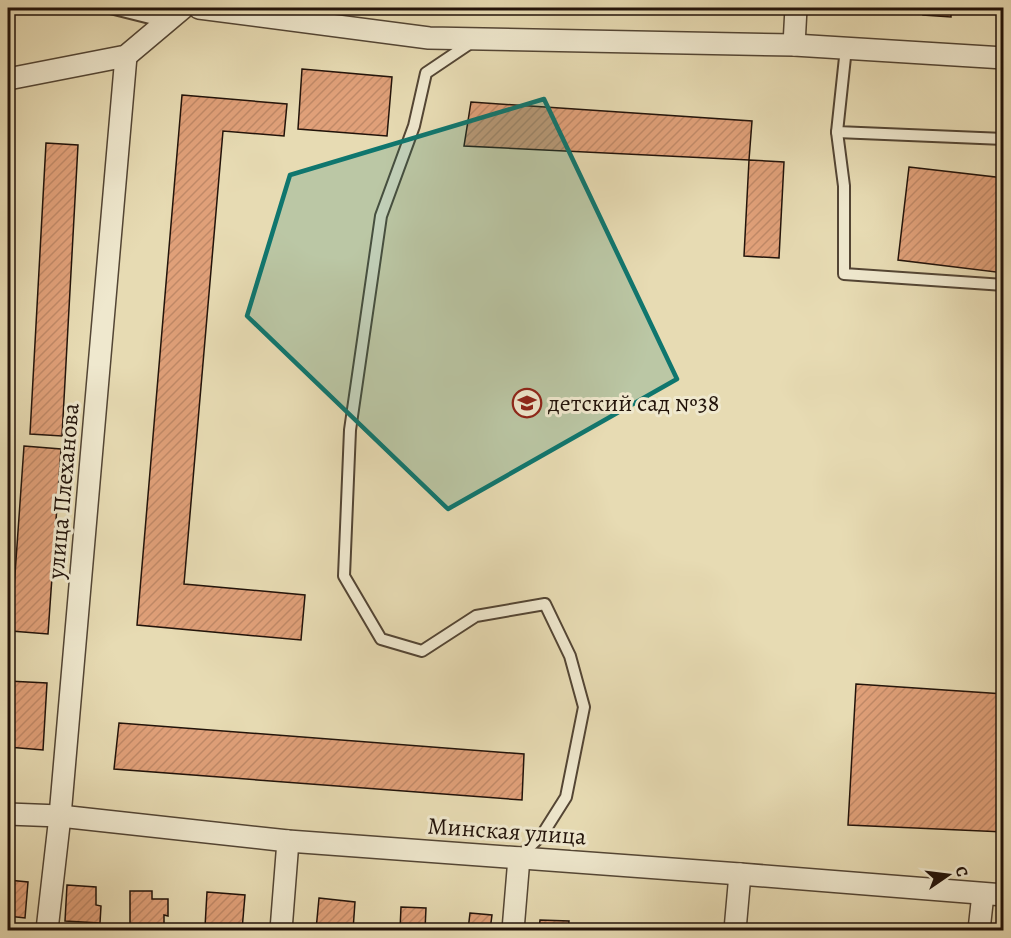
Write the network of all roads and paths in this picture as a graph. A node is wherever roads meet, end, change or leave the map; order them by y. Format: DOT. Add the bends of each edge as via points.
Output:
graph roads {
  1 [pos="110,8"];
  2 [pos="183,8"];
  3 [pos="199,8"];
  4 [pos="796,8"];
  5 [pos="166,22"];
  6 [pos="478,39"];
  7 [pos="794,45"];
  8 [pos="846,48"];
  9 [pos="126,56"];
  10 [pos="1004,58"];
  11 [pos="8,79"];
  12 [pos="837,132"];
  13 [pos="1004,139"];
  14 [pos="1004,285"];
  15 [pos="8,814"];
  16 [pos="60,816"];
  17 [pos="288,841"];
  18 [pos="519,858"];
  19 [pos="740,874"];
  20 [pos="993,894"];
  21 [pos="47,930"];
  22 [pos="281,930"];
  23 [pos="513,930"];
  24 [pos="735,930"];
  25 [pos="979,930"];
  1 -- 5 [label="lane"];
  2 -- 5 [label="street"];
  3 -- 6 [label="street" via="429,38"];
  4 -- 7 [label="street"];
  5 -- 9 [label="street"];
  6 -- 7 [label="street"];
  6 -- 18 [label="lane" via="426,73 414,126 381,216 350,430 344,576 381,639 422,651 476,616 545,604 570,656 584,707 566,796 542,835"];
  7 -- 8 [label="street"];
  8 -- 10 [label="street"];
  8 -- 12 [label="lane"];
  9 -- 11 [label="street"];
  9 -- 16 [label="street, улица Плеханова"];
  12 -- 13 [label="lane"];
  12 -- 14 [label="lane" via="844,186 844,274"];
  15 -- 16 [label="street, Минская улица"];
  16 -- 17 [label="street, Минская улица"];
  16 -- 21 [label="street, улица Плеханова"];
  17 -- 18 [label="street, Минская улица"];
  17 -- 22 [label="street"];
  18 -- 19 [label="street, Минская улица"];
  18 -- 23 [label="street"];
  19 -- 20 [label="street, Минская улица"];
  19 -- 24 [label="street"];
  20 -- 25 [label="street"];
}
